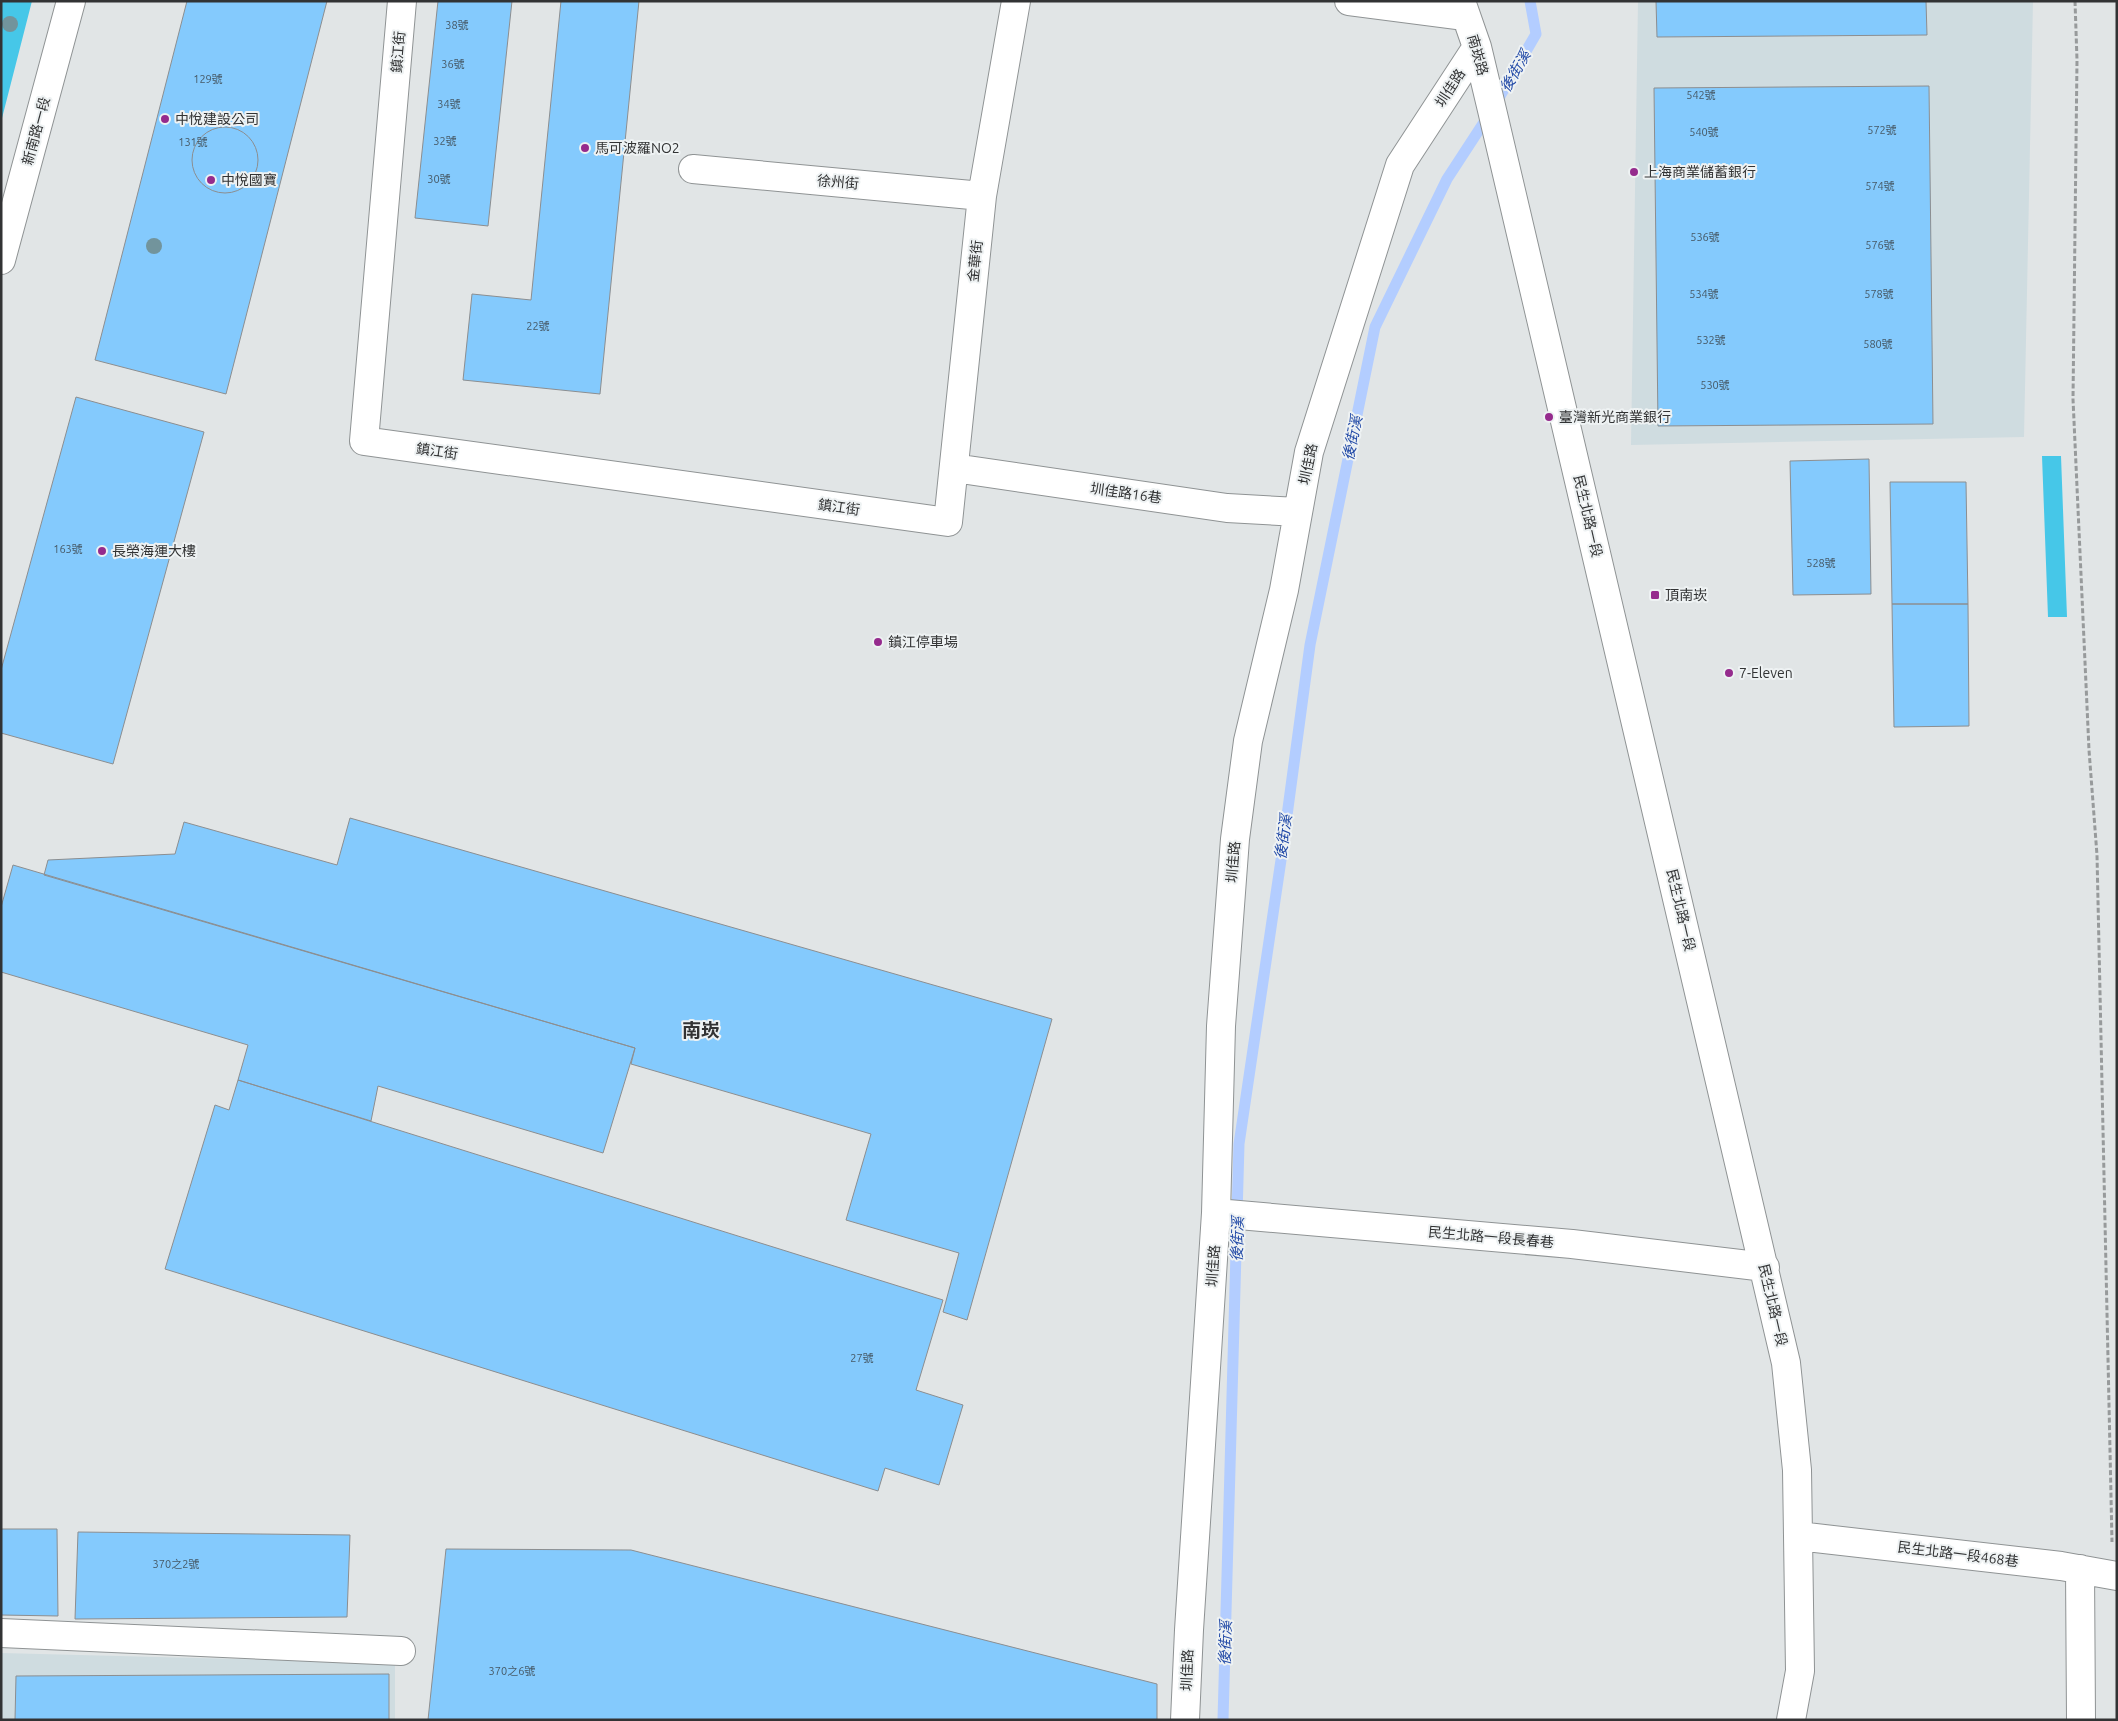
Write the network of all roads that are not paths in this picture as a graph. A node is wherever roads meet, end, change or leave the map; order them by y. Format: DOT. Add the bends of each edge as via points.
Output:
graph roads {
  1 [pos="71,1"];
  2 [pos="402,1"];
  3 [pos="1016,1"];
  4 [pos="1349,1"];
  5 [pos="1463,9"];
  6 [pos="1477,47"];
  7 [pos="1492,110"];
  8 [pos="693,169"];
  9 [pos="982,196"];
  10 [pos="1,260"];
  11 [pos="954,468"];
  12 [pos="1298,512"];
  13 [pos="948,522"];
  14 [pos="1235,1215"];
  15 [pos="1765,1267"];
  16 [pos="1798,1536"];
  17 [pos="2080,1569"];
  18 [pos="2117,1576"];
  19 [pos="1,1632"];
  20 [pos="402,1651"];
  21 [pos="1185,1720"];
  22 [pos="1791,1720"];
  23 [pos="2081,1720"];
  1 -- 10 [label="street, 新南路一段"];
  2 -- 13 [label="street, 鎮江街" via="364,441"];
  3 -- 9 [label="street, 金華街"];
  4 -- 5 [label="street"];
  5 -- 6 [label="street, 南崁路"];
  6 -- 7 [label="street, 南崁路"];
  6 -- 12 [label="street, 圳佳路" via="1400,165 1309,452"];
  7 -- 15 [label="street, 民生北路一段"];
  8 -- 9 [label="street, 徐州街"];
  9 -- 11 [label="street, 金華街"];
  11 -- 12 [label="street, 圳佳路16巷" via="1227,508"];
  11 -- 13 [label="street, 金華街"];
  12 -- 14 [label="street, 圳佳路" via="1284,590 1248,740 1235,839 1221,1026"];
  14 -- 15 [label="street, 民生北路一段長春巷" via="1572,1244"];
  14 -- 21 [label="street, 圳佳路" via="1189,1630"];
  15 -- 16 [label="street, 民生北路一段" via="1786,1363 1797,1470"];
  16 -- 17 [label="street, 民生北路一段468巷"];
  16 -- 22 [label="street, 民生北路一段" via="1800,1671"];
  17 -- 18 [label="street, 民生北路一段468巷"];
  17 -- 23 [label="street"];
  19 -- 20 [label="street"];
}
